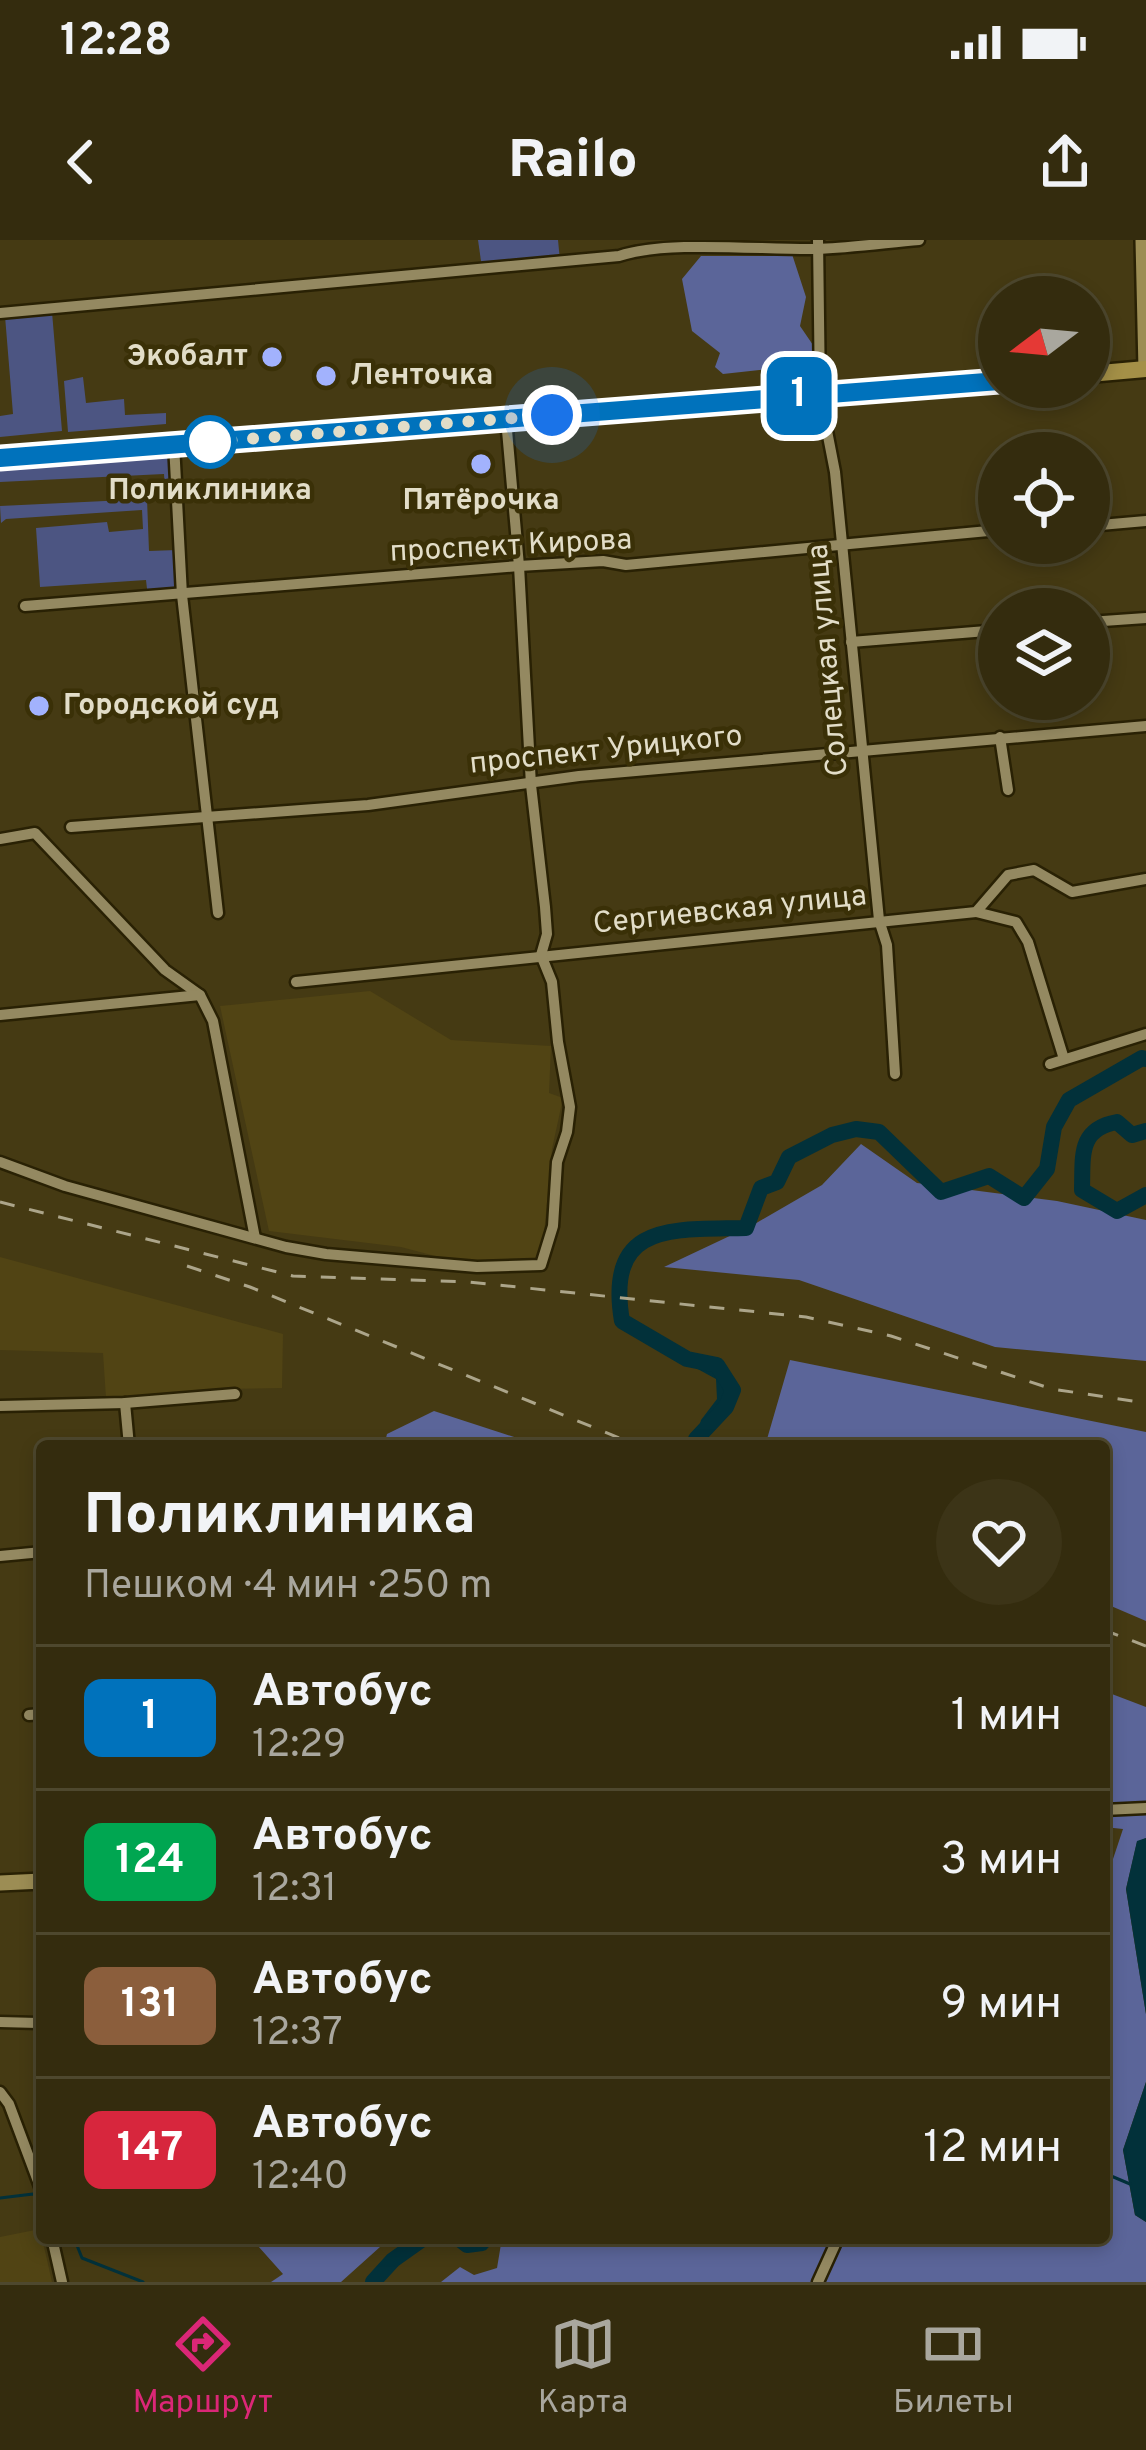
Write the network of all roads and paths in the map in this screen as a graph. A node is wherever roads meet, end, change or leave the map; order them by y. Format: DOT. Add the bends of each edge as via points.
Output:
graph roads {
  1 [pos="919,240"];
  2 [pos="1143,240"];
  3 [pos="686,243"];
  4 [pos="817,244"];
  5 [pos="0,313"];
  6 [pos="1146,369"];
  7 [pos="1110,372"];
  8 [pos="978,383"];
  9 [pos="820,394"];
  10 [pos="506,419"];
  11 [pos="174,444"];
  12 [pos="0,458"];
  13 [pos="1146,521"];
  14 [pos="1110,524"];
  15 [pos="978,532"];
  16 [pos="842,544"];
  17 [pos="519,566"];
  18 [pos="182,595"];
  19 [pos="25,606"];
  20 [pos="1146,617"];
  21 [pos="1110,620"];
  22 [pos="978,632"];
  23 [pos="851,642"];
  24 [pos="1146,726"];
  25 [pos="1000,737"];
  26 [pos="861,750"];
  27 [pos="531,785"];
  28 [pos="1008,790"];
  29 [pos="207,820"];
  30 [pos="71,827"];
  31 [pos="0,839"];
  32 [pos="1146,879"];
  33 [pos="976,912"];
  34 [pos="218,913"];
  35 [pos="879,920"];
  36 [pos="542,955"];
  37 [pos="296,982"];
  38 [pos="200,995"];
  39 [pos="0,1015"];
  40 [pos="1146,1034"];
  41 [pos="1064,1059"];
  42 [pos="1050,1064"];
  43 [pos="895,1074"];
  44 [pos="0,1162"];
  45 [pos="255,1238"];
  46 [pos="235,1394"];
  47 [pos="125,1403"];
  48 [pos="0,1406"];
  49 [pos="128,1440"];
  50 [pos="36,1553"];
  51 [pos="0,1556"];
  52 [pos="1146,1808"];
  53 [pos="1110,1810"];
  54 [pos="36,1881"];
  55 [pos="0,1883"];
  56 [pos="0,2022"];
  57 [pos="36,2024"];
  58 [pos="0,2092"];
  59 [pos="36,2173"];
  60 [pos="53,2244"];
  61 [pos="835,2244"];
  62 [pos="62,2281"];
  63 [pos="818,2282"];
  1 -- 4 [label="street"];
  2 -- 6 [label="main road"];
  3 -- 4 [label="street"];
  3 -- 5 [label="street" via="619,256"];
  4 -- 9 [label="street, Солецкая улица"];
  6 -- 7 [label="main road"];
  8 -- 9 [label="main road"];
  9 -- 10 [label="main road"];
  9 -- 16 [label="street, Солецкая улица"];
  10 -- 11 [label="main road"];
  10 -- 17 [label="street"];
  11 -- 12 [label="main road"];
  11 -- 18 [label="street"];
  13 -- 14 [label="street"];
  15 -- 16 [label="street, проспект Кирова"];
  16 -- 17 [label="street, проспект Кирова" via="626,565"];
  16 -- 23 [label="street, Солецкая улица"];
  17 -- 18 [label="street, проспект Кирова"];
  17 -- 27 [label="street"];
  18 -- 19 [label="street, проспект Кирова"];
  18 -- 29 [label="street"];
  20 -- 21 [label="street"];
  22 -- 23 [label="street"];
  23 -- 26 [label="street, Солецкая улица"];
  24 -- 25 [label="street, проспект Урицкого"];
  25 -- 26 [label="street, проспект Урицкого"];
  25 -- 28 [label="street"];
  26 -- 27 [label="street, проспект Урицкого"];
  26 -- 35 [label="street, Солецкая улица"];
  27 -- 29 [label="street, проспект Урицкого"];
  27 -- 36 [label="street" via="547,934"];
  29 -- 30 [label="street, проспект Урицкого"];
  29 -- 34 [label="street"];
  31 -- 38 [label="street" via="35,833 165,970"];
  32 -- 33 [label="street" via="1072,892 1034,870 1008,875"];
  33 -- 35 [label="street, Сергиевская улица"];
  33 -- 41 [label="street" via="1016,922"];
  35 -- 36 [label="street, Сергиевская улица"];
  35 -- 43 [label="street, Солецкая улица"];
  36 -- 37 [label="street, Сергиевская улица"];
  36 -- 45 [label="street" via="570,1107 541,1265 326,1254"];
  38 -- 39 [label="street"];
  38 -- 45 [label="street" via="213,1021"];
  40 -- 41 [label="street"];
  41 -- 42 [label="street"];
  44 -- 45 [label="street"];
  46 -- 47 [label="street"];
  47 -- 48 [label="street"];
  47 -- 49 [label="street"];
  50 -- 51 [label="street"];
  52 -- 53 [label="street"];
  54 -- 55 [label="main road"];
  56 -- 57 [label="street"];
  58 -- 59 [label="street"];
  60 -- 62 [label="street"];
  61 -- 63 [label="street"];
}
